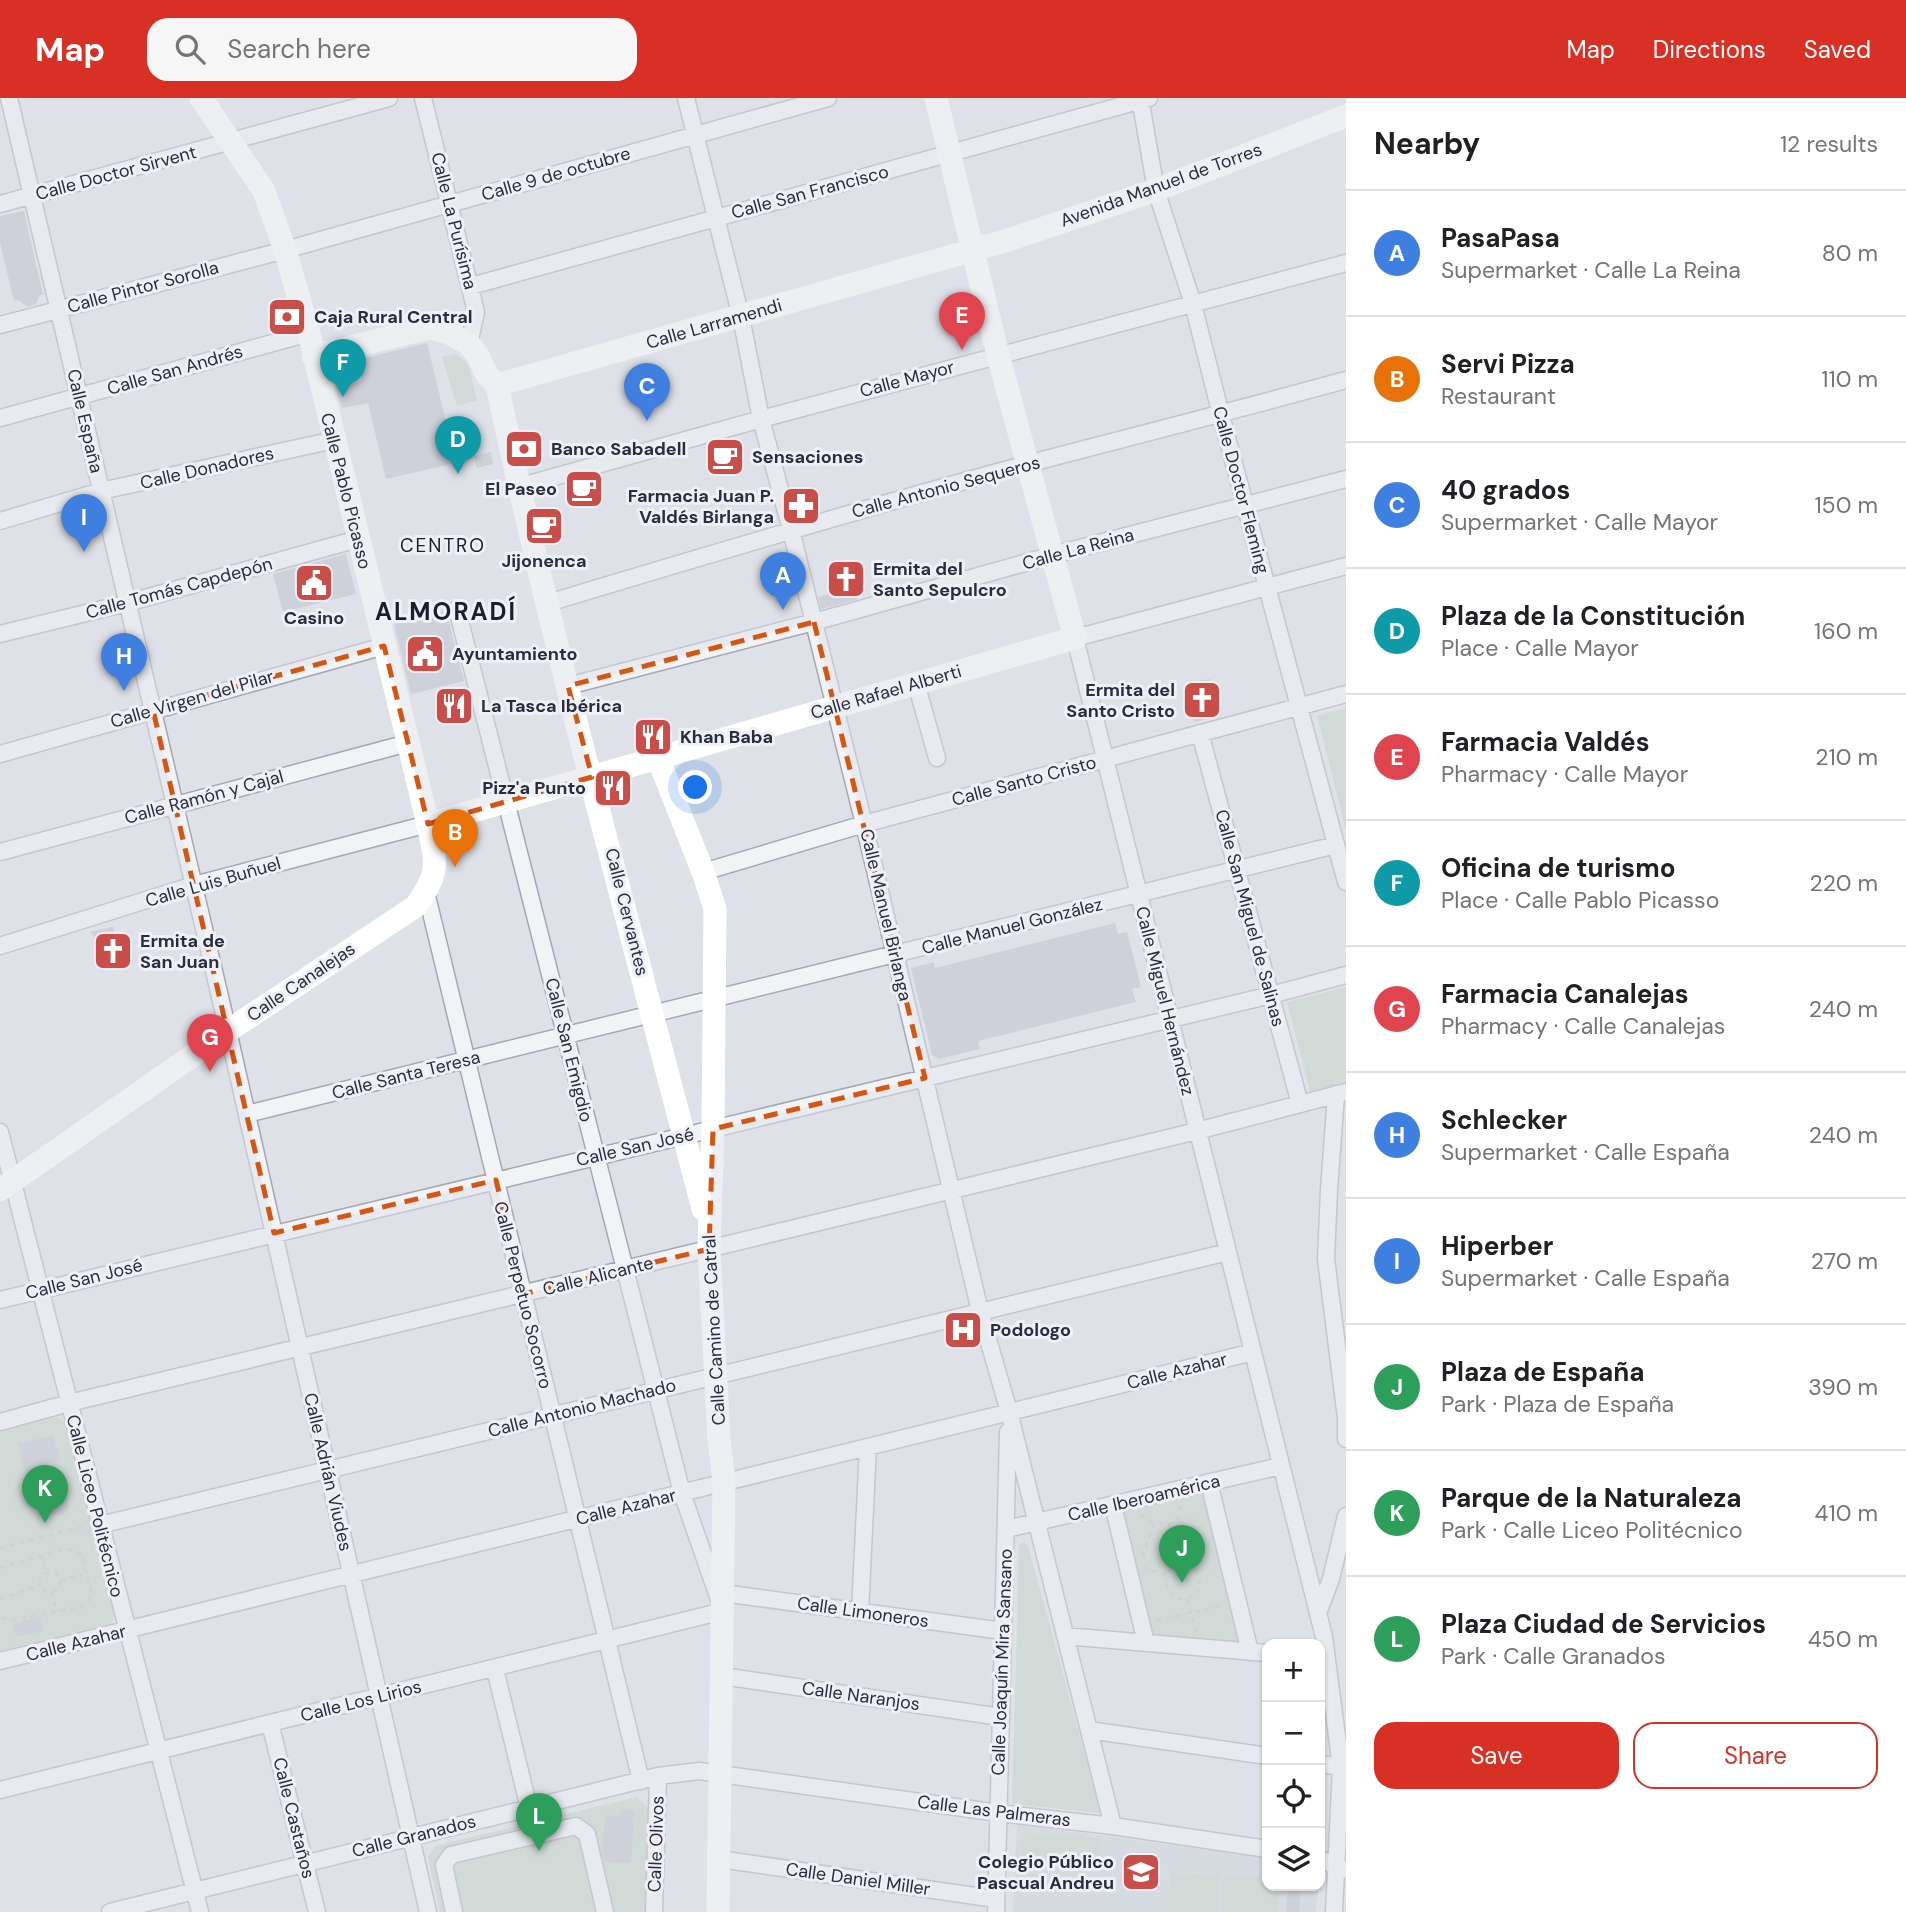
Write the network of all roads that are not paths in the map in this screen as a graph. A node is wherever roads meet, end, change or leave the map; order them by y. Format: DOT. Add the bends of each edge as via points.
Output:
graph roads {
  1 [pos="9,98"];
  2 [pos="201,98"];
  3 [pos="389,98"];
  4 [pos="423,98"];
  5 [pos="686,98"];
  6 [pos="936,98"];
  7 [pos="824,99"];
  8 [pos="1144,99"];
  9 [pos="1346,116"];
  10 [pos="695,135"];
  11 [pos="231,142"];
  12 [pos="950,153"];
  13 [pos="1156,190"];
  14 [pos="32,196"];
  15 [pos="0,204"];
  16 [pos="450,204"];
  17 [pos="715,218"];
  18 [pos="285,250"];
  19 [pos="974,250"];
  20 [pos="1346,263"];
  21 [pos="471,286"];
  22 [pos="1193,304"];
  23 [pos="59,309"];
  24 [pos="741,317"];
  25 [pos="0,326"];
  26 [pos="309,332"];
  27 [pos="469,344"];
  28 [pos="998,355"];
  29 [pos="313,356"];
  30 [pos="1346,380"];
  31 [pos="497,385"];
  32 [pos="79,396"];
  33 [pos="1221,415"];
  34 [pos="0,418"];
  35 [pos="761,419"];
  36 [pos="334,440"];
  37 [pos="1027,464"];
  38 [pos="1346,479"];
  39 [pos="515,488"];
  40 [pos="102,491"];
  41 [pos="1246,506"];
  42 [pos="0,521"];
  43 [pos="791,530"];
  44 [pos="358,539"];
  45 [pos="1053,555"];
  46 [pos="1346,566"];
  47 [pos="1267,587"];
  48 [pos="546,597"];
  49 [pos="127,603"];
  50 [pos="457,609"];
  51 [pos="814,621"];
  52 [pos="0,634"];
  53 [pos="1074,638"];
  54 [pos="384,646"];
  55 [pos="916,683"];
  56 [pos="568,686"];
  57 [pos="1346,694"];
  58 [pos="835,706"];
  59 [pos="1300,706"];
  60 [pos="153,710"];
  61 [pos="1200,733"];
  62 [pos="408,743"];
  63 [pos="0,754"];
  64 [pos="658,758"];
  65 [pos="937,758"];
  66 [pos="1105,759"];
  67 [pos="592,777"];
  68 [pos="506,801"];
  69 [pos="175,804"];
  70 [pos="428,824"];
  71 [pos="864,824"];
  72 [pos="1336,845"];
  73 [pos="0,852"];
  74 [pos="1237,870"];
  75 [pos="703,872"];
  76 [pos="1346,882"];
  77 [pos="194,885"];
  78 [pos="426,891"];
  79 [pos="1139,894"];
  80 [pos="0,946"];
  81 [pos="895,955"];
  82 [pos="1346,975"];
  83 [pos="1271,995"];
  84 [pos="715,1000"];
  85 [pos="653,1015"];
  86 [pos="1170,1019"];
  87 [pos="228,1031"];
  88 [pos="566,1036"];
  89 [pos="467,1060"];
  90 [pos="925,1078"];
  91 [pos="1341,1093"];
  92 [pos="1300,1104"];
  93 [pos="247,1114"];
  94 [pos="713,1129"];
  95 [pos="1197,1131"];
  96 [pos="0,1132"];
  97 [pos="684,1135"];
  98 [pos="596,1157"];
  99 [pos="496,1180"];
  100 [pos="6,1186"];
  101 [pos="951,1190"];
  102 [pos="274,1233"];
  103 [pos="709,1241"];
  104 [pos="1228,1252"];
  105 [pos="625,1269"];
  106 [pos="40,1290"];
  107 [pos="523,1294"];
  108 [pos="0,1300"];
  109 [pos="980,1311"];
  110 [pos="300,1348"];
  111 [pos="1253,1352"];
  112 [pos="716,1376"];
  113 [pos="656,1390"];
  114 [pos="69,1404"];
  115 [pos="1009,1412"];
  116 [pos="552,1415"];
  117 [pos="0,1422"];
  118 [pos="1346,1439"];
  119 [pos="868,1447"];
  120 [pos="1281,1466"];
  121 [pos="328,1470"];
  122 [pos="724,1482"];
  123 [pos="1209,1482"];
  124 [pos="682,1493"];
  125 [pos="1113,1504"];
  126 [pos="1346,1516"];
  127 [pos="577,1519"];
  128 [pos="1037,1522"];
  129 [pos="93,1525"];
  130 [pos="1006,1529"];
  131 [pos="352,1575"];
  132 [pos="723,1602"];
  133 [pos="860,1612"];
  134 [pos="1318,1613"];
  135 [pos="127,1630"];
  136 [pos="1003,1631"];
  137 [pos="1065,1636"];
  138 [pos="1321,1639"];
  139 [pos="607,1640"];
  140 [pos="1146,1643"];
  141 [pos="1250,1652"];
  142 [pos="1262,1653"];
  143 [pos="0,1661"];
  144 [pos="495,1669"];
  145 [pos="1325,1670"];
  146 [pos="722,1676"];
  147 [pos="379,1696"];
  148 [pos="1001,1717"];
  149 [pos="270,1723"];
  150 [pos="1089,1730"];
  151 [pos="158,1751"];
  152 [pos="1262,1755"];
  153 [pos="1325,1765"];
  154 [pos="1341,1767"];
  155 [pos="721,1773"];
  156 [pos="659,1776"];
  157 [pos="641,1780"];
  158 [pos="0,1790"];
  159 [pos="529,1808"];
  160 [pos="999,1813"];
  161 [pos="1113,1826"];
  162 [pos="411,1837"];
  163 [pos="1262,1848"];
  164 [pos="719,1859"];
  165 [pos="1325,1861"];
  166 [pos="305,1863"];
  167 [pos="1341,1869"];
  168 [pos="194,1891"];
  169 [pos="996,1906"];
  170 [pos="110,1912"];
  171 [pos="200,1912"];
  172 [pos="317,1912"];
  173 [pos="429,1912"];
  174 [pos="454,1912"];
  175 [pos="605,1912"];
  176 [pos="654,1912"];
  177 [pos="718,1912"];
  178 [pos="1334,1912"];
  1 -- 14 [label="street, Calle España"];
  2 -- 11 [label="main road, Calle Pablo Picasso"];
  3 -- 11 [label="street, Calle Doctor Sirvent"];
  4 -- 16 [label="street, Calle La Purísima"];
  5 -- 10 [label="street, Calle Manuel Birlanga"];
  6 -- 12 [label="main road, Calle Miguel Hernández"];
  7 -- 10 [label="street, Calle 9 de octubre"];
  8 -- 12 [label="street, Calle San Francisco"];
  8 -- 13 [label="street, Calle Doctor Fleming"];
  9 -- 13 [label="main road, Avenida Manuel de Torres"];
  10 -- 16 [label="street, Calle 9 de octubre"];
  10 -- 17 [label="street, Calle Manuel Birlanga"];
  11 -- 14 [label="street, Calle Doctor Sirvent"];
  11 -- 18 [label="main road, Calle Pablo Picasso" via="264,191"];
  12 -- 17 [label="street, Calle San Francisco"];
  12 -- 19 [label="main road, Calle Miguel Hernández"];
  13 -- 19 [label="main road, Avenida Manuel de Torres"];
  13 -- 22 [label="street, Calle Doctor Fleming"];
  14 -- 15 [label="street, Calle Doctor Sirvent"];
  14 -- 23 [label="street, Calle España"];
  16 -- 18 [label="street, Calle 9 de octubre"];
  16 -- 21 [label="street, Calle La Purísima"];
  17 -- 21 [label="street, Calle San Francisco"];
  17 -- 24 [label="street, Calle Manuel Birlanga"];
  18 -- 23 [label="street, Calle Pintor Sorolla"];
  18 -- 26 [label="main road, Calle Pablo Picasso"];
  19 -- 24 [label="main road, Calle Larramendi"];
  19 -- 28 [label="main road, Calle Miguel Hernández"];
  20 -- 22 [label="street, Calle Mayor"];
  21 -- 27 [label="street, Calle La Purísima" via="476,312"];
  22 -- 28 [label="street, Calle Mayor"];
  22 -- 33 [label="street, Calle Doctor Fleming"];
  23 -- 25 [label="street, Calle Pintor Sorolla"];
  23 -- 32 [label="street, Calle España"];
  24 -- 31 [label="main road, Calle Larramendi"];
  24 -- 35 [label="street, Calle Manuel Birlanga"];
  26 -- 29 [label="main road, Calle Pablo Picasso"];
  26 -- 32 [label="street, Calle San Andrés"];
  27 -- 29 [label="main road" via="429,328"];
  27 -- 31 [label="main road"];
  28 -- 35 [label="street, Calle Mayor"];
  28 -- 37 [label="main road, Calle Miguel Hernández"];
  29 -- 36 [label="main road, Calle Pablo Picasso"];
  30 -- 33 [label="street, Calle Antonio Sequeros"];
  31 -- 39 [label="main road, Calle Cervantes"];
  32 -- 34 [label="street, Calle San Andrés"];
  32 -- 40 [label="street, Calle España"];
  33 -- 37 [label="street, Calle Antonio Sequeros"];
  33 -- 41 [label="street, Calle Doctor Fleming"];
  35 -- 39 [label="street, Calle Mayor"];
  35 -- 43 [label="street, Calle Manuel Birlanga"];
  36 -- 40 [label="street, Calle Donadores"];
  36 -- 44 [label="main road, Calle Pablo Picasso"];
  37 -- 43 [label="street, Calle Antonio Sequeros"];
  37 -- 45 [label="main road, Calle Miguel Hernández"];
  38 -- 41 [label="street, Calle La Reina"];
  39 -- 48 [label="main road, Calle Cervantes"];
  40 -- 42 [label="street, Calle Donadores"];
  40 -- 49 [label="street, Calle España"];
  41 -- 45 [label="street, Calle La Reina"];
  41 -- 47 [label="street, Calle Doctor Fleming"];
  43 -- 48 [label="street, Calle Antonio Sequeros"];
  43 -- 51 [label="street, Calle Manuel Birlanga"];
  44 -- 49 [label="street, Calle Tomás Capdepón"];
  44 -- 54 [label="main road, Calle Pablo Picasso"];
  45 -- 51 [label="street, Calle La Reina"];
  45 -- 53 [label="main road, Calle Miguel Hernández"];
  46 -- 47 [label="street, Calle Rafael Alberti"];
  47 -- 53 [label="street, Calle Rafael Alberti"];
  47 -- 59 [label="street, Calle Doctor Fleming"];
  48 -- 56 [label="main road, Calle Cervantes"];
  49 -- 52 [label="street, Calle Tomás Capdepón"];
  49 -- 60 [label="street, Calle España"];
  50 -- 68 [label="street, Calle San Emigdio"];
  51 -- 56 [label="street, Calle La Reina"];
  51 -- 58 [label="street, Calle Manuel Birlanga"];
  53 -- 55 [label="main road, Calle Rafael Alberti"];
  53 -- 66 [label="street, Calle Miguel Hernández"];
  54 -- 60 [label="street, Calle Virgen del Pilar"];
  54 -- 62 [label="main road, Calle Pablo Picasso"];
  55 -- 58 [label="main road, Calle Rafael Alberti"];
  55 -- 65 [label="street"];
  56 -- 67 [label="main road, Calle Cervantes"];
  57 -- 59 [label="street, Calle Santo Cristo"];
  58 -- 64 [label="main road, Calle Rafael Alberti"];
  58 -- 71 [label="street, Calle Manuel Birlanga"];
  59 -- 61 [label="street, Calle Santo Cristo"];
  59 -- 72 [label="street, Calle Doctor Fleming"];
  60 -- 63 [label="street, Calle Virgen del Pilar"];
  60 -- 69 [label="street, Calle España"];
  61 -- 66 [label="street, Calle Santo Cristo"];
  61 -- 74 [label="street, Calle San Miguel de Salinas"];
  62 -- 69 [label="street, Calle Ramón y Cajal"];
  62 -- 70 [label="main road, Calle Pablo Picasso"];
  64 -- 67 [label="main road, Calle Rafael Alberti"];
  64 -- 75 [label="main road, Calle Camino de Catral"];
  66 -- 71 [label="street, Calle Santo Cristo"];
  66 -- 79 [label="street, Calle Miguel Hernández"];
  67 -- 68 [label="main road, Calle Rafael Alberti"];
  67 -- 85 [label="main road, Calle Cervantes"];
  68 -- 70 [label="main road, Calle Rafael Alberti"];
  68 -- 88 [label="street, Calle San Emigdio"];
  69 -- 73 [label="street, Calle Ramón y Cajal"];
  69 -- 77 [label="street, Calle España"];
  70 -- 77 [label="street, Calle Luis Buñuel"];
  70 -- 78 [label="main road, Calle Pablo Picasso" via="435,862"];
  71 -- 75 [label="street, Calle Santo Cristo"];
  71 -- 81 [label="street, Calle Manuel Birlanga"];
  72 -- 74 [label="street, Calle Manuel González"];
  72 -- 76 [label="street, Calle Doctor Fleming"];
  74 -- 79 [label="street, Calle Manuel González"];
  74 -- 83 [label="street, Calle San Miguel de Salinas"];
  75 -- 84 [label="main road, Calle Camino de Catral" via="715,909"];
  77 -- 80 [label="street, Calle Luis Buñuel"];
  77 -- 87 [label="street, Calle España"];
  78 -- 87 [label="main road, Calle Canalejas" via="416,906"];
  78 -- 89 [label="street, Calle Perpetuo Socorro"];
  79 -- 81 [label="street, Calle Manuel González"];
  79 -- 86 [label="street, Calle Miguel Hernández"];
  81 -- 84 [label="street, Calle Manuel González"];
  81 -- 90 [label="street, Calle Manuel Birlanga"];
  82 -- 83 [label="street, Calle San José"];
  83 -- 86 [label="street, Calle San José"];
  83 -- 92 [label="street, Calle San Miguel de Salinas"];
  84 -- 85 [label="street, Calle Manuel González"];
  84 -- 94 [label="main road, Calle Camino de Catral"];
  85 -- 88 [label="street, Calle Manuel González"];
  85 -- 97 [label="main road, Calle Cervantes"];
  86 -- 90 [label="street, Calle San José"];
  86 -- 95 [label="street, Calle Miguel Hernández"];
  87 -- 93 [label="street, Calle Adrián Viudes"];
  87 -- 100 [label="main road, Calle Canalejas"];
  88 -- 89 [label="street, Calle Santa Teresa"];
  88 -- 98 [label="street, Calle San Emigdio"];
  89 -- 93 [label="street, Calle Santa Teresa"];
  89 -- 99 [label="street, Calle Perpetuo Socorro"];
  90 -- 94 [label="street, Calle San José"];
  90 -- 101 [label="street, Calle Manuel Birlanga"];
  91 -- 92 [label="street, Calle Alicante"];
  91 -- 118 [label="street" via="1326,1259"];
  92 -- 95 [label="street, Calle Alicante"];
  93 -- 102 [label="street, Calle Adrián Viudes"];
  94 -- 97 [label="street, Calle San José"];
  94 -- 103 [label="main road, Calle Camino de Catral"];
  95 -- 101 [label="street, Calle Alicante"];
  95 -- 104 [label="street, Calle Miguel Hernández"];
  96 -- 100 [label="street, Calle Liceo Politécnico"];
  97 -- 98 [label="street, Calle San José"];
  97 -- 103 [label="main road, Calle Cervantes"];
  98 -- 99 [label="street, Calle San José"];
  98 -- 105 [label="street, Calle San Emigdio"];
  99 -- 102 [label="street, Calle San José"];
  99 -- 107 [label="street, Calle Perpetuo Socorro"];
  100 -- 106 [label="street, Calle Liceo Politécnico"];
  101 -- 103 [label="street, Calle Alicante"];
  101 -- 109 [label="street, Calle Manuel Birlanga"];
  102 -- 106 [label="street, Calle San José"];
  102 -- 110 [label="street, Calle Adrián Viudes"];
  103 -- 105 [label="street, Calle Alicante"];
  103 -- 112 [label="main road, Calle Camino de Catral"];
  104 -- 109 [label="street, Calle Antonio Machado"];
  104 -- 111 [label="street, Calle Miguel Hernández"];
  105 -- 107 [label="street, Calle Alicante"];
  105 -- 113 [label="street, Calle San Emigdio"];
  106 -- 108 [label="street, Calle San José"];
  106 -- 114 [label="street, Calle Liceo Politécnico"];
  107 -- 110 [label="street, Calle Alicante"];
  107 -- 116 [label="street, Calle Perpetuo Socorro"];
  109 -- 112 [label="street, Calle Antonio Machado"];
  109 -- 115 [label="street, Calle Manuel Birlanga"];
  110 -- 114 [label="street, Calle Alicante"];
  110 -- 121 [label="street, Calle Adrián Viudes"];
  111 -- 115 [label="street, Calle Azahar"];
  111 -- 120 [label="street, Calle Miguel Hernández"];
  112 -- 113 [label="street, Calle Antonio Machado"];
  112 -- 122 [label="main road, Calle Camino de Catral"];
  113 -- 116 [label="street, Calle Antonio Machado"];
  113 -- 124 [label="street, Calle San Emigdio"];
  114 -- 117 [label="street, Calle Alicante"];
  114 -- 129 [label="street, Calle Liceo Politécnico"];
  115 -- 119 [label="street, Calle Azahar"];
  115 -- 128 [label="street, Calle Manuel Birlanga"];
  115 -- 130 [label="street, Calle Joaquín Mira Sansano"];
  116 -- 121 [label="street, Calle Antonio Machado"];
  116 -- 127 [label="street, Calle Perpetuo Socorro"];
  119 -- 122 [label="street, Calle Azahar"];
  119 -- 133 [label="street"];
  120 -- 123 [label="street, Calle Iberoamérica"];
  120 -- 134 [label="street, Calle Miguel Hernández"];
  121 -- 129 [label="street, Calle Antonio Machado"];
  121 -- 131 [label="street, Calle Adrián Viudes"];
  122 -- 124 [label="street, Calle Azahar"];
  122 -- 132 [label="main road, Calle Camino de Catral"];
  123 -- 125 [label="street, Calle Iberoamérica"];
  123 -- 141 [label="street"];
  124 -- 127 [label="street, Calle Azahar"];
  124 -- 132 [label="street, Calle San Emigdio"];
  125 -- 128 [label="street, Calle Iberoamérica"];
  125 -- 140 [label="street"];
  126 -- 134 [label="street"];
  127 -- 131 [label="street, Calle Azahar"];
  127 -- 139 [label="street, Calle Perpetuo Socorro"];
  128 -- 130 [label="street, Calle Iberoamérica"];
  128 -- 137 [label="street, Calle Manuel Birlanga"];
  129 -- 135 [label="street, Calle Liceo Politécnico"];
  130 -- 136 [label="street, Calle Joaquín Mira Sansano"];
  131 -- 135 [label="street, Calle Azahar"];
  131 -- 147 [label="street, Calle Adrián Viudes"];
  132 -- 133 [label="street, Calle Limoneros"];
  132 -- 139 [label="street, Calle Los Lirios"];
  132 -- 146 [label="main road, Calle Camino de Catral"];
  133 -- 136 [label="street, Calle Limoneros"];
  134 -- 138 [label="street, Calle Miguel Hernández"];
  135 -- 143 [label="street, Calle Azahar"];
  135 -- 151 [label="street, Calle Liceo Politécnico"];
  136 -- 148 [label="street, Calle Joaquín Mira Sansano"];
  137 -- 140 [label="street"];
  137 -- 150 [label="street, Calle Manuel Birlanga"];
  139 -- 144 [label="street, Calle Los Lirios"];
  139 -- 157 [label="street, Calle Perpetuo Socorro"];
  140 -- 141 [label="street"];
  141 -- 142 [label="street"];
  144 -- 147 [label="street, Calle Los Lirios"];
  144 -- 159 [label="street"];
  145 -- 154 [label="street, Calle Miguel Hernández"];
  146 -- 148 [label="street, Calle Naranjos"];
  146 -- 155 [label="main road, Calle Camino de Catral"];
  147 -- 149 [label="street, Calle Los Lirios"];
  147 -- 162 [label="street, Calle Adrián Viudes"];
  148 -- 160 [label="street, Calle Joaquín Mira Sansano"];
  149 -- 151 [label="street, Calle Los Lirios"];
  149 -- 166 [label="street, Calle Castaños"];
  150 -- 152 [label="street"];
  150 -- 161 [label="street, Calle Manuel Birlanga"];
  151 -- 158 [label="street, Calle Los Lirios"];
  151 -- 168 [label="street, Calle Liceo Politécnico"];
  153 -- 154 [label="street"];
  154 -- 167 [label="street, Calle Miguel Hernández"];
  155 -- 156 [label="street, Calle Granados"];
  155 -- 160 [label="street, Calle Las Palmeras"];
  155 -- 164 [label="main road, Calle Camino de Catral"];
  156 -- 157 [label="street, Calle Granados"];
  156 -- 176 [label="street, Calle Olivos"];
  157 -- 159 [label="street, Calle Granados"];
  159 -- 162 [label="street, Calle Granados"];
  160 -- 161 [label="street, Calle Las Palmeras"];
  160 -- 169 [label="street, Calle Joaquín Mira Sansano"];
  161 -- 163 [label="street, Calle Las Palmeras"];
  162 -- 166 [label="street, Calle Granados"];
  162 -- 173 [label="street, Calle Adrián Viudes"];
  164 -- 169 [label="street, Calle Daniel Miller"];
  164 -- 177 [label="main road, Calle Camino de Catral"];
  165 -- 167 [label="street"];
  166 -- 168 [label="street, Calle Granados"];
  166 -- 172 [label="street, Calle Castaños"];
  167 -- 178 [label="street, Calle Miguel Hernández"];
  168 -- 170 [label="street, Calle Granados"];
  168 -- 171 [label="street, Calle Liceo Politécnico"];
  174 -- 175 [label="street" via="444,1866 451,1855 576,1826 587,1834"];
}
